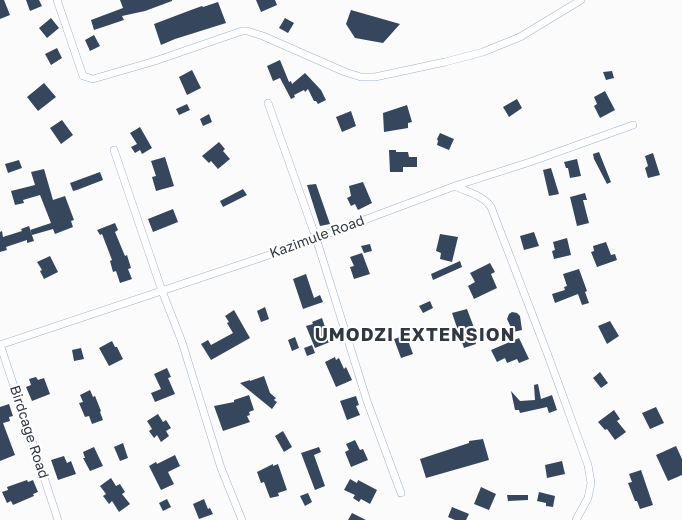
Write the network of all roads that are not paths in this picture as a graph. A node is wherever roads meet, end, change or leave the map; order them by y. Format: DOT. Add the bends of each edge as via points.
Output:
graph roads {
  1 [pos="57,0"];
  2 [pos="582,0"];
  3 [pos="268,104"];
  4 [pos="633,125"];
  5 [pos="114,150"];
  6 [pos="455,186"];
  7 [pos="316,238"];
  8 [pos="162,291"];
  9 [pos="0,344"];
  10 [pos="401,493"];
  11 [pos="58,520"];
  12 [pos="242,520"];
  13 [pos="576,520"];
  1 -- 2 [label="street" via="83,76 93,79 155,61 242,30 263,36 345,72 361,77 374,77 483,52 520,37"];
  3 -- 7 [label="street"];
  4 -- 6 [label="street, Kazimule Road"];
  5 -- 8 [label="street"];
  6 -- 7 [label="street, Kazimule Road"];
  6 -- 13 [label="street" via="480,197 491,207 588,465 591,483 588,498"];
  7 -- 8 [label="street, Kazimule Road"];
  7 -- 10 [label="street" via="367,401"];
  8 -- 9 [label="street, Kazimule Road"];
  8 -- 12 [label="street" via="182,342 221,468"];
  9 -- 11 [label="street, Birdcage Road"];
}
